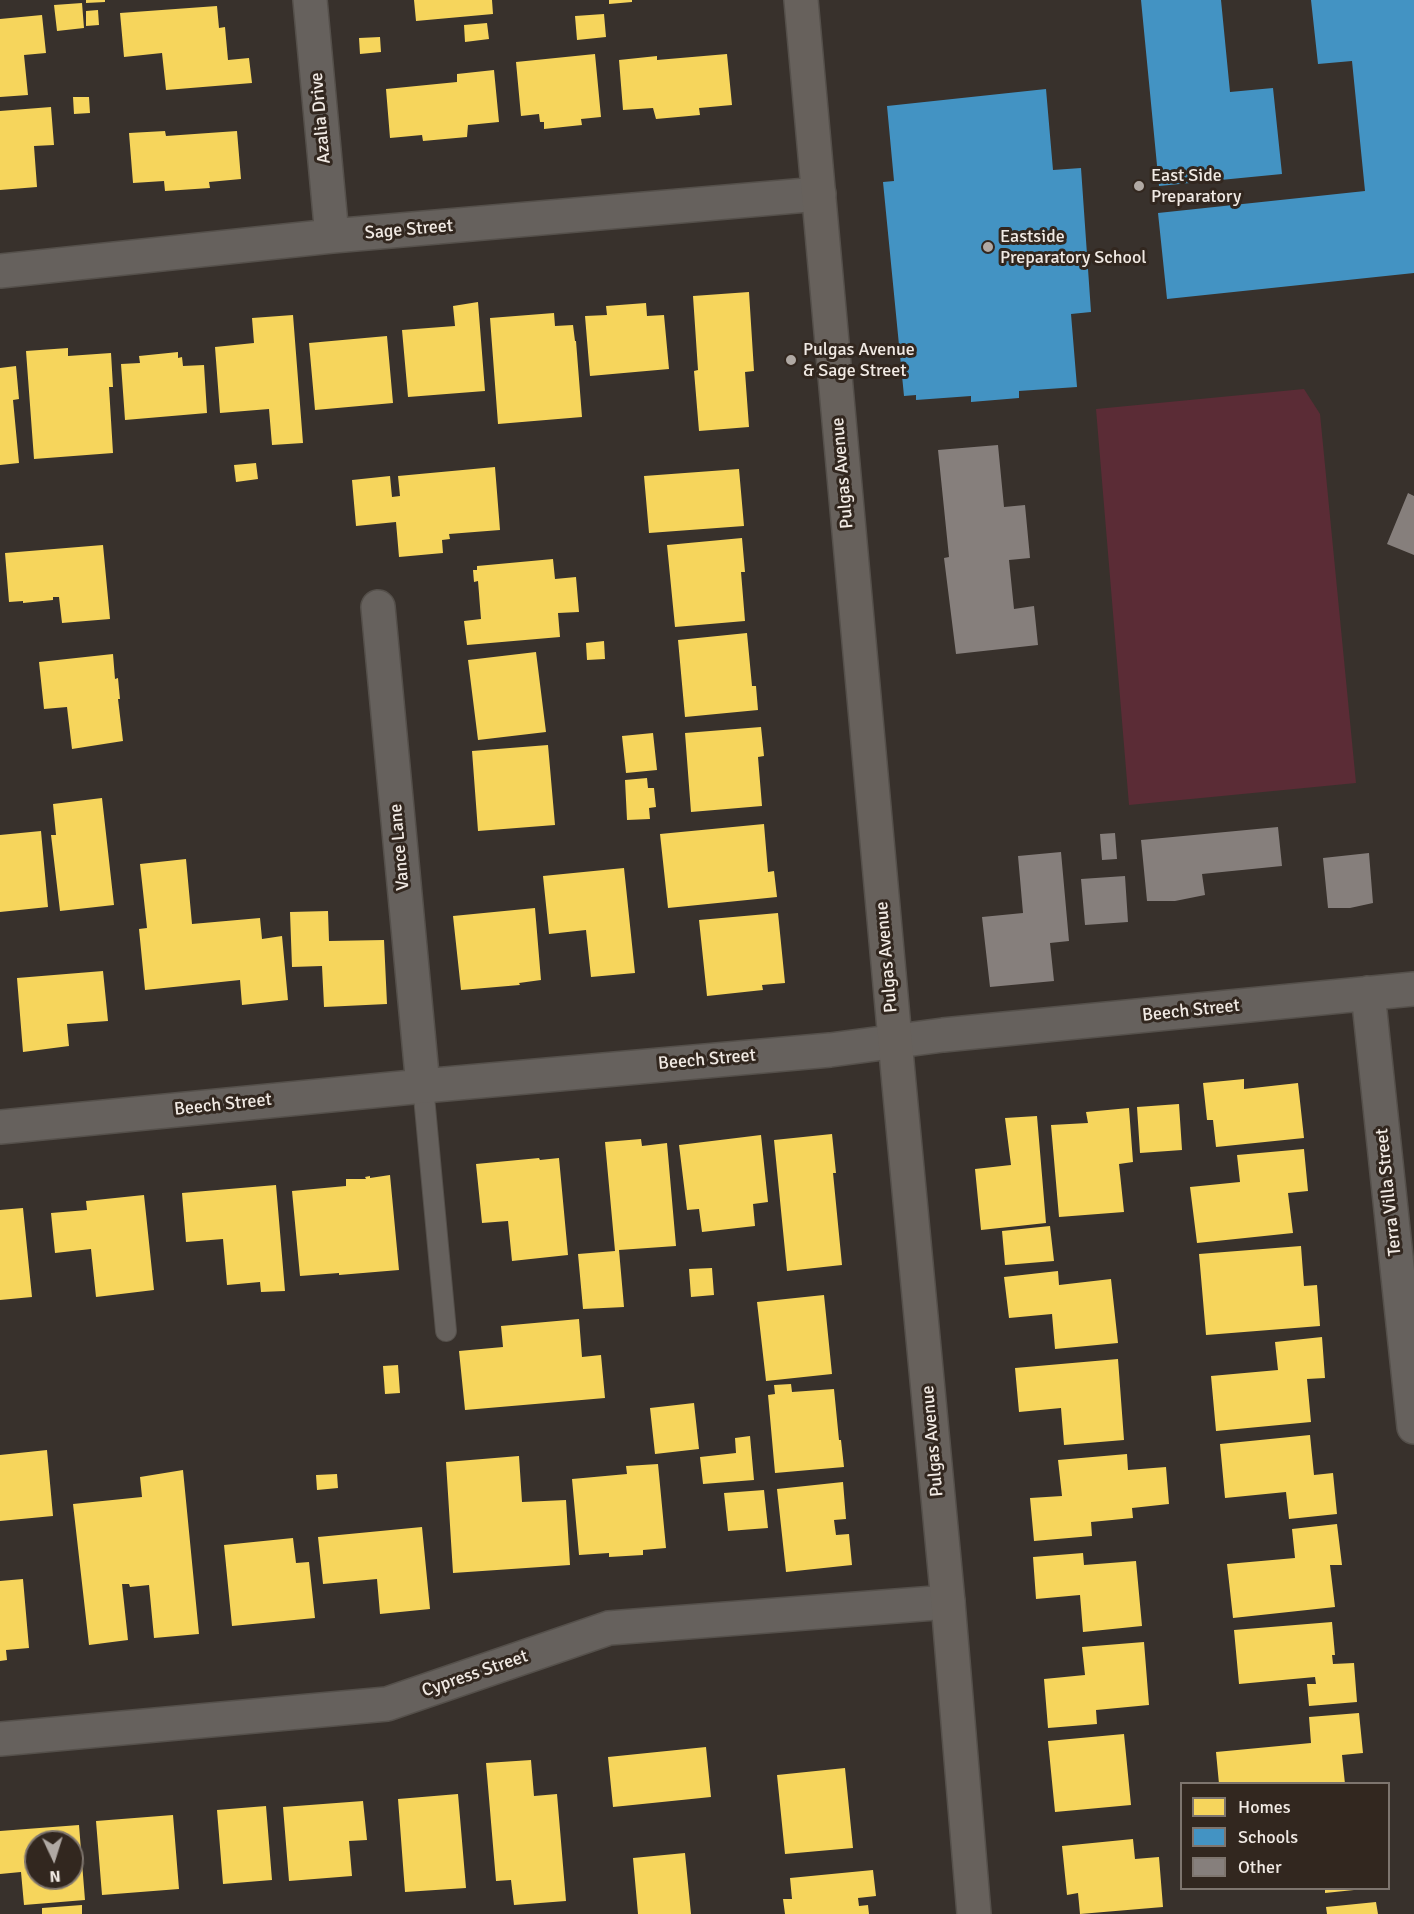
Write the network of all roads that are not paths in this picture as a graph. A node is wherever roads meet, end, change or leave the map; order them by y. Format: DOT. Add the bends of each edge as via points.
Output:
graph roads {
  1 [pos="310,0"];
  2 [pos="801,0"];
  3 [pos="819,194"];
  4 [pos="332,236"];
  5 [pos="0,271"];
  6 [pos="378,607"];
  7 [pos="1414,988"];
  8 [pos="1368,993"];
  9 [pos="896,1042"];
  10 [pos="423,1086"];
  11 [pos="0,1127"];
  12 [pos="446,1331"];
  13 [pos="1414,1428"];
  14 [pos="948,1602"];
  15 [pos="0,1739"];
  16 [pos="974,1914"];
  1 -- 4 [label="street, Azalia Drive"];
  2 -- 3 [label="street, Pulgas Avenue"];
  3 -- 4 [label="street, Sage Street"];
  3 -- 9 [label="street, Pulgas Avenue"];
  4 -- 5 [label="street, Sage Street"];
  6 -- 10 [label="street, Vance Lane"];
  7 -- 8 [label="street, Beech Street"];
  8 -- 9 [label="street, Beech Street"];
  8 -- 13 [label="street, Terra Villa Street"];
  9 -- 10 [label="street, Beech Street"];
  9 -- 14 [label="street, Pulgas Avenue"];
  10 -- 11 [label="street, Beech Street"];
  10 -- 12 [label="lane"];
  14 -- 15 [label="street, Cypress Street" via="609,1628 387,1704"];
  14 -- 16 [label="street, Pulgas Avenue"];
}
